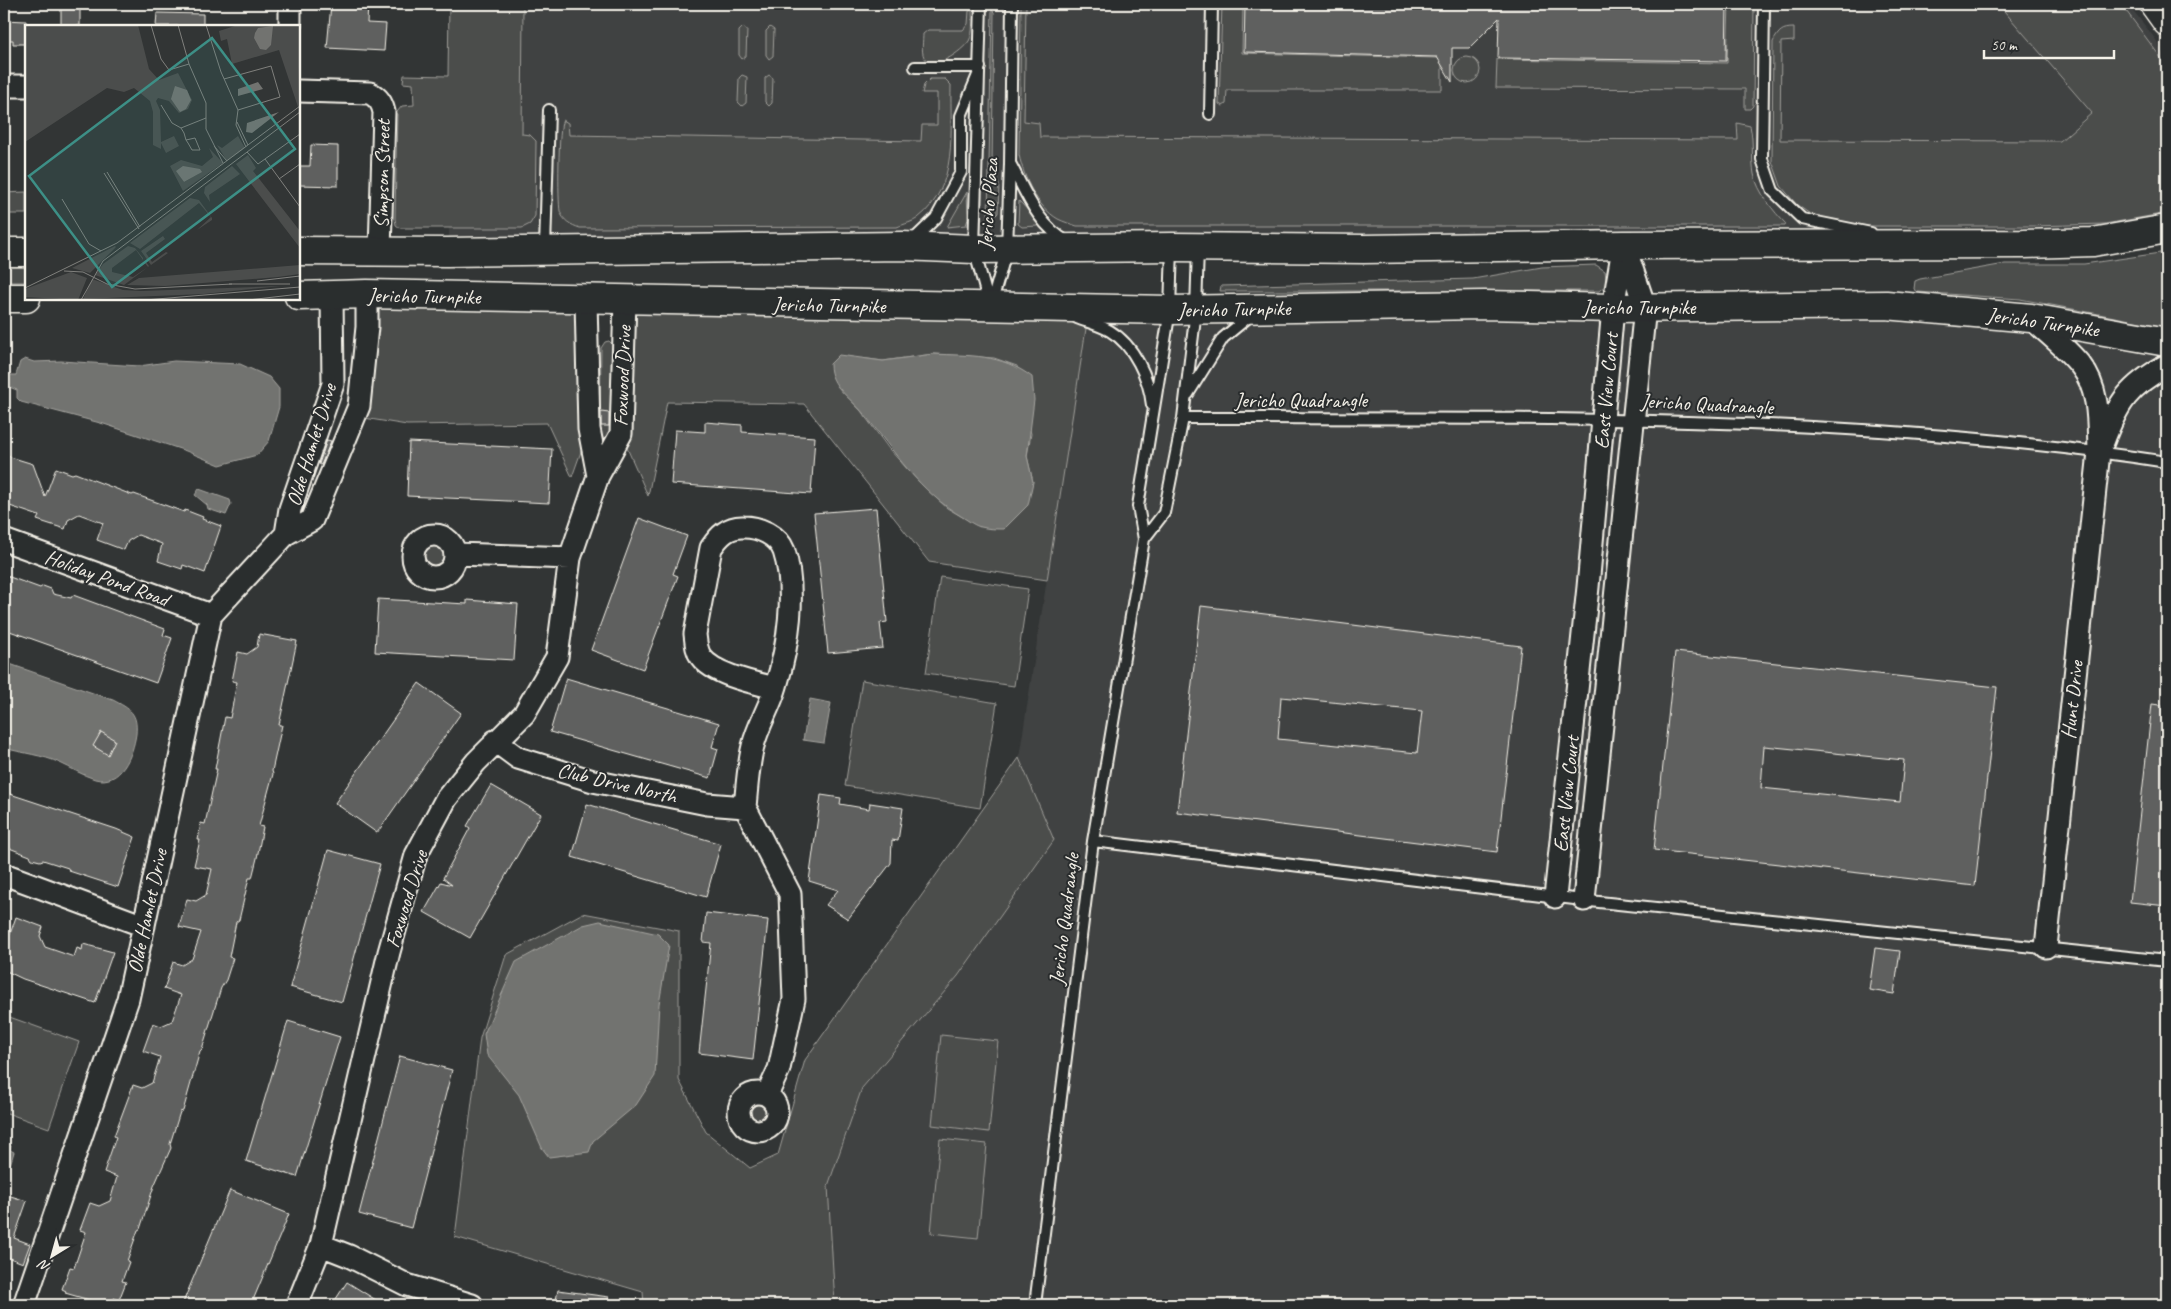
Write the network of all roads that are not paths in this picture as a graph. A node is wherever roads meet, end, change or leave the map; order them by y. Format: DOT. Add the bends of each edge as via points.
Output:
graph roads {
  1 [pos="290,4"];
  2 [pos="981,4"];
  3 [pos="1012,4"];
  4 [pos="1212,4"];
  5 [pos="1764,4"];
  6 [pos="2154,4"];
  7 [pos="2167,22"];
  8 [pos="290,25"];
  9 [pos="915,67"];
  10 [pos="980,68"];
  11 [pos="4,86"];
  12 [pos="25,86"];
  13 [pos="300,91"];
  14 [pos="549,110"];
  15 [pos="1210,114"];
  16 [pos="1010,164"];
  17 [pos="2167,229"];
  18 [pos="1921,244"];
  19 [pos="1624,245"];
  20 [pos="902,246"];
  21 [pos="1185,247"];
  22 [pos="974,249"];
  23 [pos="1007,249"];
  24 [pos="1080,249"];
  25 [pos="545,250"];
  26 [pos="300,251"];
  27 [pos="380,251"];
  28 [pos="4,252"];
  29 [pos="25,252"];
  30 [pos="367,294"];
  31 [pos="332,295"];
  32 [pos="300,296"];
  33 [pos="4,298"];
  34 [pos="25,298"];
  35 [pos="586,300"];
  36 [pos="625,300"];
  37 [pos="1645,307"];
  38 [pos="990,308"];
  39 [pos="1052,308"];
  40 [pos="1261,308"];
  41 [pos="1613,308"];
  42 [pos="1183,310"];
  43 [pos="2031,318"];
  44 [pos="2167,342"];
  45 [pos="2167,365"];
  46 [pos="1186,397"];
  47 [pos="1152,412"];
  48 [pos="1183,418"];
  49 [pos="1604,419"];
  50 [pos="1633,419"];
  51 [pos="2099,452"];
  52 [pos="2167,462"];
  53 [pos="598,476"];
  54 [pos="286,534"];
  55 [pos="1144,539"];
  56 [pos="4,540"];
  57 [pos="456,554"];
  58 [pos="570,558"];
  59 [pos="211,615"];
  60 [pos="776,688"];
  61 [pos="495,741"];
  62 [pos="745,806"];
  63 [pos="1093,841"];
  64 [pos="4,874"];
  65 [pos="1555,897"];
  66 [pos="1584,900"];
  67 [pos="144,926"];
  68 [pos="2046,947"];
  69 [pos="2167,961"];
  70 [pos="767,1095"];
  71 [pos="321,1245"];
  72 [pos="24,1305"];
  73 [pos="297,1305"];
  74 [pos="472,1305"];
  75 [pos="1035,1305"];
  1 -- 8 [label="street"];
  2 -- 10 [label="lane, Jericho Plaza"];
  3 -- 16 [label="lane, Jericho Plaza"];
  4 -- 15 [label="lane"];
  5 -- 18 [label="lane" via="1762,159 1773,191 1802,219"];
  6 -- 7 [label="main road"];
  9 -- 10 [label="lane"];
  10 -- 20 [label="lane" via="961,116 961,172 936,218"];
  10 -- 22 [label="lane, Jericho Plaza"];
  11 -- 12 [label="street"];
  13 -- 27 [label="street, Simpson Street" via="360,92 378,98 384,112"];
  14 -- 25 [label="lane"];
  16 -- 23 [label="lane, Jericho Plaza"];
  16 -- 24 [label="lane" via="1035,212 1062,239"];
  17 -- 18 [label="main road, Jericho Turnpike" via="2093,242"];
  18 -- 19 [label="main road, Jericho Turnpike"];
  19 -- 21 [label="main road, Jericho Turnpike" via="1364,250"];
  19 -- 37 [label="street, East View Court"];
  19 -- 41 [label="street, East View Court"];
  20 -- 22 [label="main road, Jericho Turnpike"];
  20 -- 25 [label="main road, Jericho Turnpike"];
  21 -- 24 [label="main road, Jericho Turnpike"];
  21 -- 42 [label="lane, Jericho Quadrangle"];
  21 -- 42 [label="lane, Jericho Quadrangle"];
  22 -- 23 [label="main road, Jericho Turnpike"];
  22 -- 38 [label="lane, Jericho Plaza"];
  23 -- 24 [label="main road, Jericho Turnpike"];
  23 -- 38 [label="lane, Jericho Plaza"];
  25 -- 27 [label="main road, Jericho Turnpike"];
  26 -- 27 [label="main road, Jericho Turnpike"];
  28 -- 29 [label="main road"];
  30 -- 31 [label="main road, Jericho Turnpike"];
  30 -- 35 [label="main road, Jericho Turnpike"];
  30 -- 54 [label="street, Olde Hamlet Drive" via="359,406 312,520"];
  31 -- 32 [label="main road, Jericho Turnpike"];
  31 -- 54 [label="street, Olde Hamlet Drive" via="333,384 290,509"];
  33 -- 34 [label="main road"];
  35 -- 36 [label="main road, Jericho Turnpike"];
  35 -- 53 [label="street, Foxwood Drive" via="589,429"];
  36 -- 38 [label="main road, Jericho Turnpike"];
  36 -- 53 [label="street, Foxwood Drive" via="621,434"];
  37 -- 41 [label="main road, Jericho Turnpike"];
  37 -- 43 [label="main road, Jericho Turnpike" via="1886,305"];
  37 -- 50 [label="street, East View Court"];
  38 -- 39 [label="main road, Jericho Turnpike"];
  39 -- 42 [label="main road, Jericho Turnpike"];
  39 -- 47 [label="lane, Jericho Quadrangle" via="1110,331 1131,350 1151,397"];
  40 -- 41 [label="main road, Jericho Turnpike" via="1484,305"];
  40 -- 42 [label="main road, Jericho Turnpike"];
  40 -- 46 [label="lane, Jericho Quadrangle" via="1242,320 1224,338"];
  41 -- 49 [label="street, East View Court"];
  42 -- 46 [label="lane, Jericho Quadrangle"];
  42 -- 47 [label="lane, Jericho Quadrangle"];
  43 -- 44 [label="main road, Jericho Turnpike"];
  43 -- 51 [label="street, Hunt Drive" via="2082,366 2092,388 2098,414"];
  45 -- 51 [label="street, Hunt Drive" via="2145,377 2127,393 2113,416"];
  46 -- 48 [label="lane, Jericho Quadrangle"];
  47 -- 55 [label="lane, Jericho Quadrangle" via="1138,506"];
  48 -- 49 [label="lane, Jericho Quadrangle"];
  48 -- 55 [label="lane, Jericho Quadrangle" via="1164,513"];
  49 -- 50 [label="lane, Jericho Quadrangle"];
  49 -- 65 [label="street, East View Court"];
  50 -- 51 [label="lane, Jericho Quadrangle" via="1893,432"];
  50 -- 66 [label="street, East View Court"];
  51 -- 52 [label="lane, Jericho Quadrangle"];
  51 -- 68 [label="street, Hunt Drive"];
  53 -- 58 [label="street, Foxwood Drive"];
  54 -- 59 [label="street, Olde Hamlet Drive"];
  55 -- 63 [label="lane, Jericho Quadrangle"];
  56 -- 59 [label="street, Holiday Pond Road"];
  57 -- 58 [label="street"];
  58 -- 61 [label="street, Foxwood Drive" via="557,657 524,714"];
  59 -- 67 [label="street, Olde Hamlet Drive"];
  60 -- 60 [label="street" via="788,632 789,580 784,550 773,536 758,528 729,529 711,548 695,634 697,649 702,658 713,666 739,679"];
  60 -- 62 [label="street" via="753,747"];
  61 -- 62 [label="street, Club Drive North" via="518,758 593,780 707,804"];
  61 -- 71 [label="street, Foxwood Drive" via="446,799 416,856 389,952"];
  62 -- 70 [label="street" via="790,894 794,999 779,1069"];
  63 -- 65 [label="lane"];
  63 -- 75 [label="lane, Jericho Quadrangle"];
  64 -- 67 [label="street"];
  65 -- 66 [label="lane"];
  66 -- 68 [label="lane"];
  67 -- 72 [label="street, Olde Hamlet Drive" via="128,999"];
  68 -- 69 [label="lane"];
  71 -- 73 [label="street, Foxwood Drive"];
  71 -- 74 [label="street" via="407,1285"];
}
